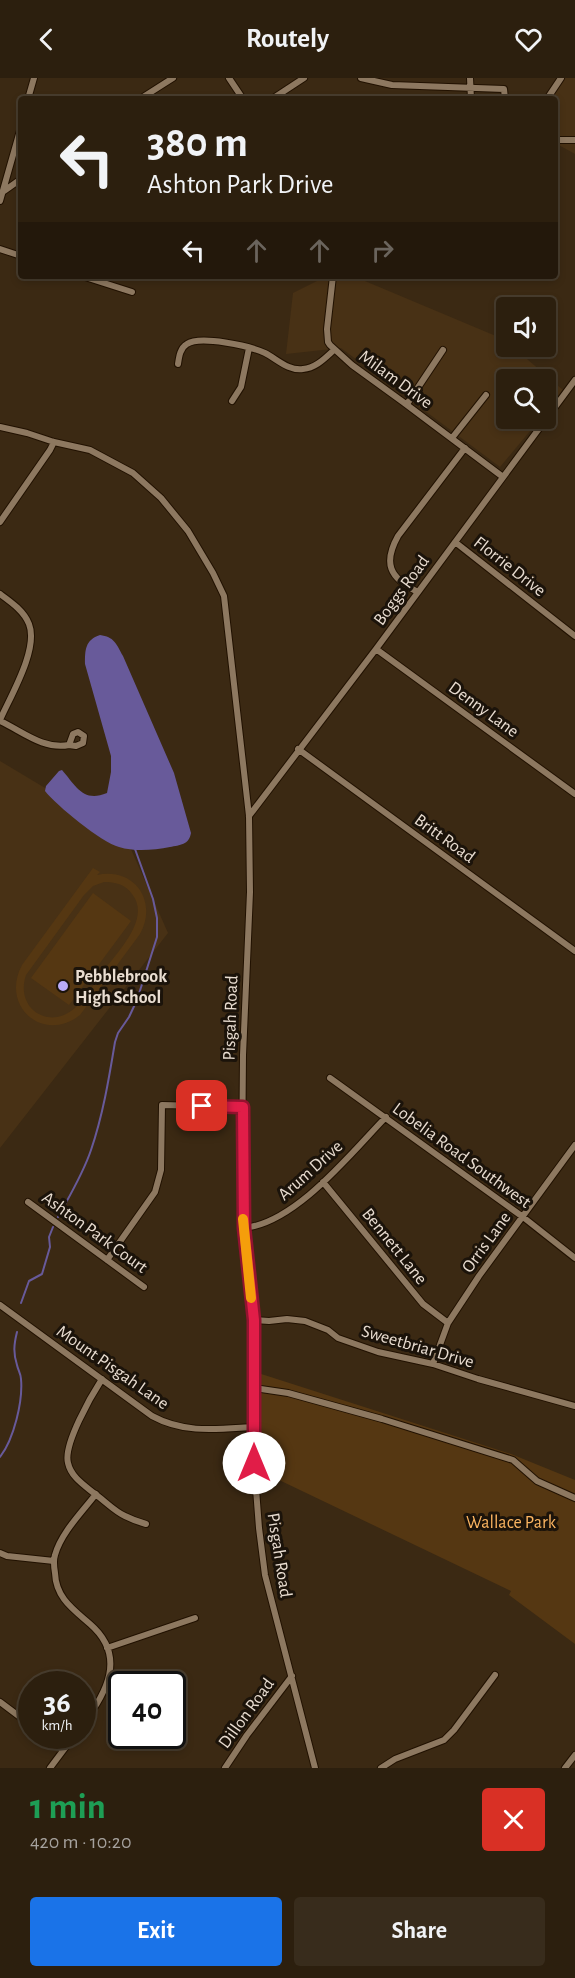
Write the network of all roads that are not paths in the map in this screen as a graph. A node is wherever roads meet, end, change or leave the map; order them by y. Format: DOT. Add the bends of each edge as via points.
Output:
graph roads {
  1 [pos="34,78"];
  2 [pos="173,78"];
  3 [pos="229,78"];
  4 [pos="304,78"];
  5 [pos="361,78"];
  6 [pos="470,78"];
  7 [pos="561,78"];
  8 [pos="471,88"];
  9 [pos="29,96"];
  10 [pos="145,96"];
  11 [pos="241,96"];
  12 [pos="277,96"];
  13 [pos="471,96"];
  14 [pos="505,96"];
  15 [pos="549,96"];
  16 [pos="18,137"];
  17 [pos="558,140"];
  18 [pos="575,140"];
  19 [pos="18,181"];
  20 [pos="2,192"];
  21 [pos="0,201"];
  22 [pos="0,249"];
  23 [pos="18,255"];
  24 [pos="91,279"];
  25 [pos="333,279"];
  26 [pos="132,292"];
  27 [pos="249,348"];
  28 [pos="334,350"];
  29 [pos="443,350"];
  30 [pos="178,364"];
  31 [pos="575,380"];
  32 [pos="486,395"];
  33 [pos="232,401"];
  34 [pos="407,405"];
  35 [pos="0,427"];
  36 [pos="452,438"];
  37 [pos="54,442"];
  38 [pos="465,448"];
  39 [pos="503,477"];
  40 [pos="0,522"];
  41 [pos="455,542"];
  42 [pos="418,592"];
  43 [pos="0,594"];
  44 [pos="575,636"];
  45 [pos="376,649"];
  46 [pos="0,721"];
  47 [pos="69,745"];
  48 [pos="298,749"];
  49 [pos="575,794"];
  50 [pos="249,816"];
  51 [pos="575,951"];
  52 [pos="330,1078"];
  53 [pos="243,1107"];
  54 [pos="386,1117"];
  55 [pos="575,1145"];
  56 [pos="323,1182"];
  57 [pos="28,1202"];
  58 [pos="523,1217"];
  59 [pos="244,1228"];
  60 [pos="575,1258"];
  61 [pos="107,1260"];
  62 [pos="144,1287"];
  63 [pos="0,1305"];
  64 [pos="254,1320"];
  65 [pos="448,1323"];
  66 [pos="434,1364"];
  67 [pos="102,1379"];
  68 [pos="254,1388"];
  69 [pos="575,1406"];
  70 [pos="253,1427"];
  71 [pos="96,1494"];
  72 [pos="575,1498"];
  73 [pos="146,1524"];
  74 [pos="0,1553"];
  75 [pos="54,1561"];
  76 [pos="195,1618"];
  77 [pos="108,1648"];
  78 [pos="495,1675"];
  79 [pos="292,1676"];
  80 [pos="0,1702"];
  81 [pos="96,1706"];
  82 [pos="18,1716"];
  83 [pos="63,1750"];
  84 [pos="575,1755"];
  85 [pos="50,1768"];
  86 [pos="225,1768"];
  87 [pos="315,1768"];
  88 [pos="381,1768"];
  89 [pos="565,1768"];
  1 -- 9 [label="street"];
  2 -- 10 [label="street"];
  3 -- 11 [label="street"];
  4 -- 12 [label="street"];
  5 -- 8 [label="street" via="392,85"];
  6 -- 8 [label="street"];
  7 -- 15 [label="street"];
  8 -- 13 [label="street"];
  8 -- 14 [label="street" via="504,89"];
  16 -- 20 [label="street"];
  17 -- 18 [label="street"];
  19 -- 20 [label="street"];
  20 -- 21 [label="street"];
  22 -- 23 [label="street"];
  24 -- 26 [label="street"];
  25 -- 28 [label="street, Milam Drive" via="327,329 328,342"];
  27 -- 28 [label="street" via="286,366 303,369 321,362"];
  27 -- 30 [label="street" via="195,340 184,347"];
  27 -- 33 [label="street" via="241,387"];
  28 -- 34 [label="street, Milam Drive"];
  29 -- 34 [label="street"];
  31 -- 39 [label="street, Boggs Road"];
  32 -- 36 [label="street"];
  34 -- 36 [label="street, Milam Drive"];
  35 -- 37 [label="street, Pisgah Road"];
  36 -- 38 [label="street, Milam Drive"];
  37 -- 40 [label="street"];
  37 -- 50 [label="street, Pisgah Road" via="90,450 133,473 161,498 188,531 213,573 224,596"];
  38 -- 39 [label="street, Milam Drive"];
  38 -- 42 [label="street" via="390,551 391,571"];
  39 -- 41 [label="street, Boggs Road"];
  41 -- 42 [label="street, Boggs Road"];
  41 -- 44 [label="street, Florrie Drive"];
  42 -- 45 [label="street, Boggs Road"];
  43 -- 46 [label="street" via="27,618 32,639"];
  45 -- 48 [label="street, Boggs Road"];
  45 -- 49 [label="street, Denny Lane"];
  46 -- 47 [label="street" via="48,744"];
  48 -- 50 [label="street, Boggs Road"];
  48 -- 51 [label="street, Britt Road"];
  50 -- 53 [label="street, Pisgah Road"];
  52 -- 54 [label="street, Lobelia Road Southwest"];
  53 -- 59 [label="street, Pisgah Road"];
  53 -- 61 [label="street" via="162,1106 158,1185"];
  54 -- 56 [label="street, Arum Drive"];
  54 -- 58 [label="street, Lobelia Road Southwest"];
  55 -- 58 [label="street, Orris Lane"];
  56 -- 59 [label="street, Arum Drive" via="284,1214"];
  56 -- 65 [label="street, Bennett Lane" via="423,1304"];
  57 -- 61 [label="street, Ashton Park Court"];
  58 -- 60 [label="street, Lobelia Road Southwest"];
  58 -- 65 [label="street, Orris Lane"];
  59 -- 64 [label="street, Pisgah Road"];
  61 -- 62 [label="street, Ashton Park Court"];
  63 -- 67 [label="street, Mount Pisgah Lane"];
  64 -- 66 [label="street, Sweetbriar Drive" via="305,1321 378,1352"];
  64 -- 68 [label="street, Pisgah Road"];
  65 -- 66 [label="street, Orris Lane"];
  66 -- 69 [label="street, Sweetbriar Drive"];
  67 -- 70 [label="street, Mount Pisgah Lane" via="164,1422 194,1430"];
  67 -- 71 [label="street" via="77,1425 67,1461 70,1471"];
  68 -- 70 [label="street, Pisgah Road"];
  68 -- 72 [label="street" via="288,1393 382,1419 513,1460 537,1481"];
  70 -- 79 [label="street, Pisgah Road" via="265,1575"];
  71 -- 73 [label="street" via="123,1515"];
  71 -- 75 [label="street" via="63,1539"];
  74 -- 75 [label="street"];
  75 -- 77 [label="street" via="63,1599 96,1630"];
  76 -- 77 [label="street"];
  77 -- 81 [label="street" via="109,1681"];
  78 -- 88 [label="street" via="444,1740"];
  79 -- 86 [label="street, Dillon Road"];
  79 -- 87 [label="street, Pisgah Road"];
  80 -- 82 [label="street"];
  83 -- 85 [label="street"];
  84 -- 89 [label="street"];
}
